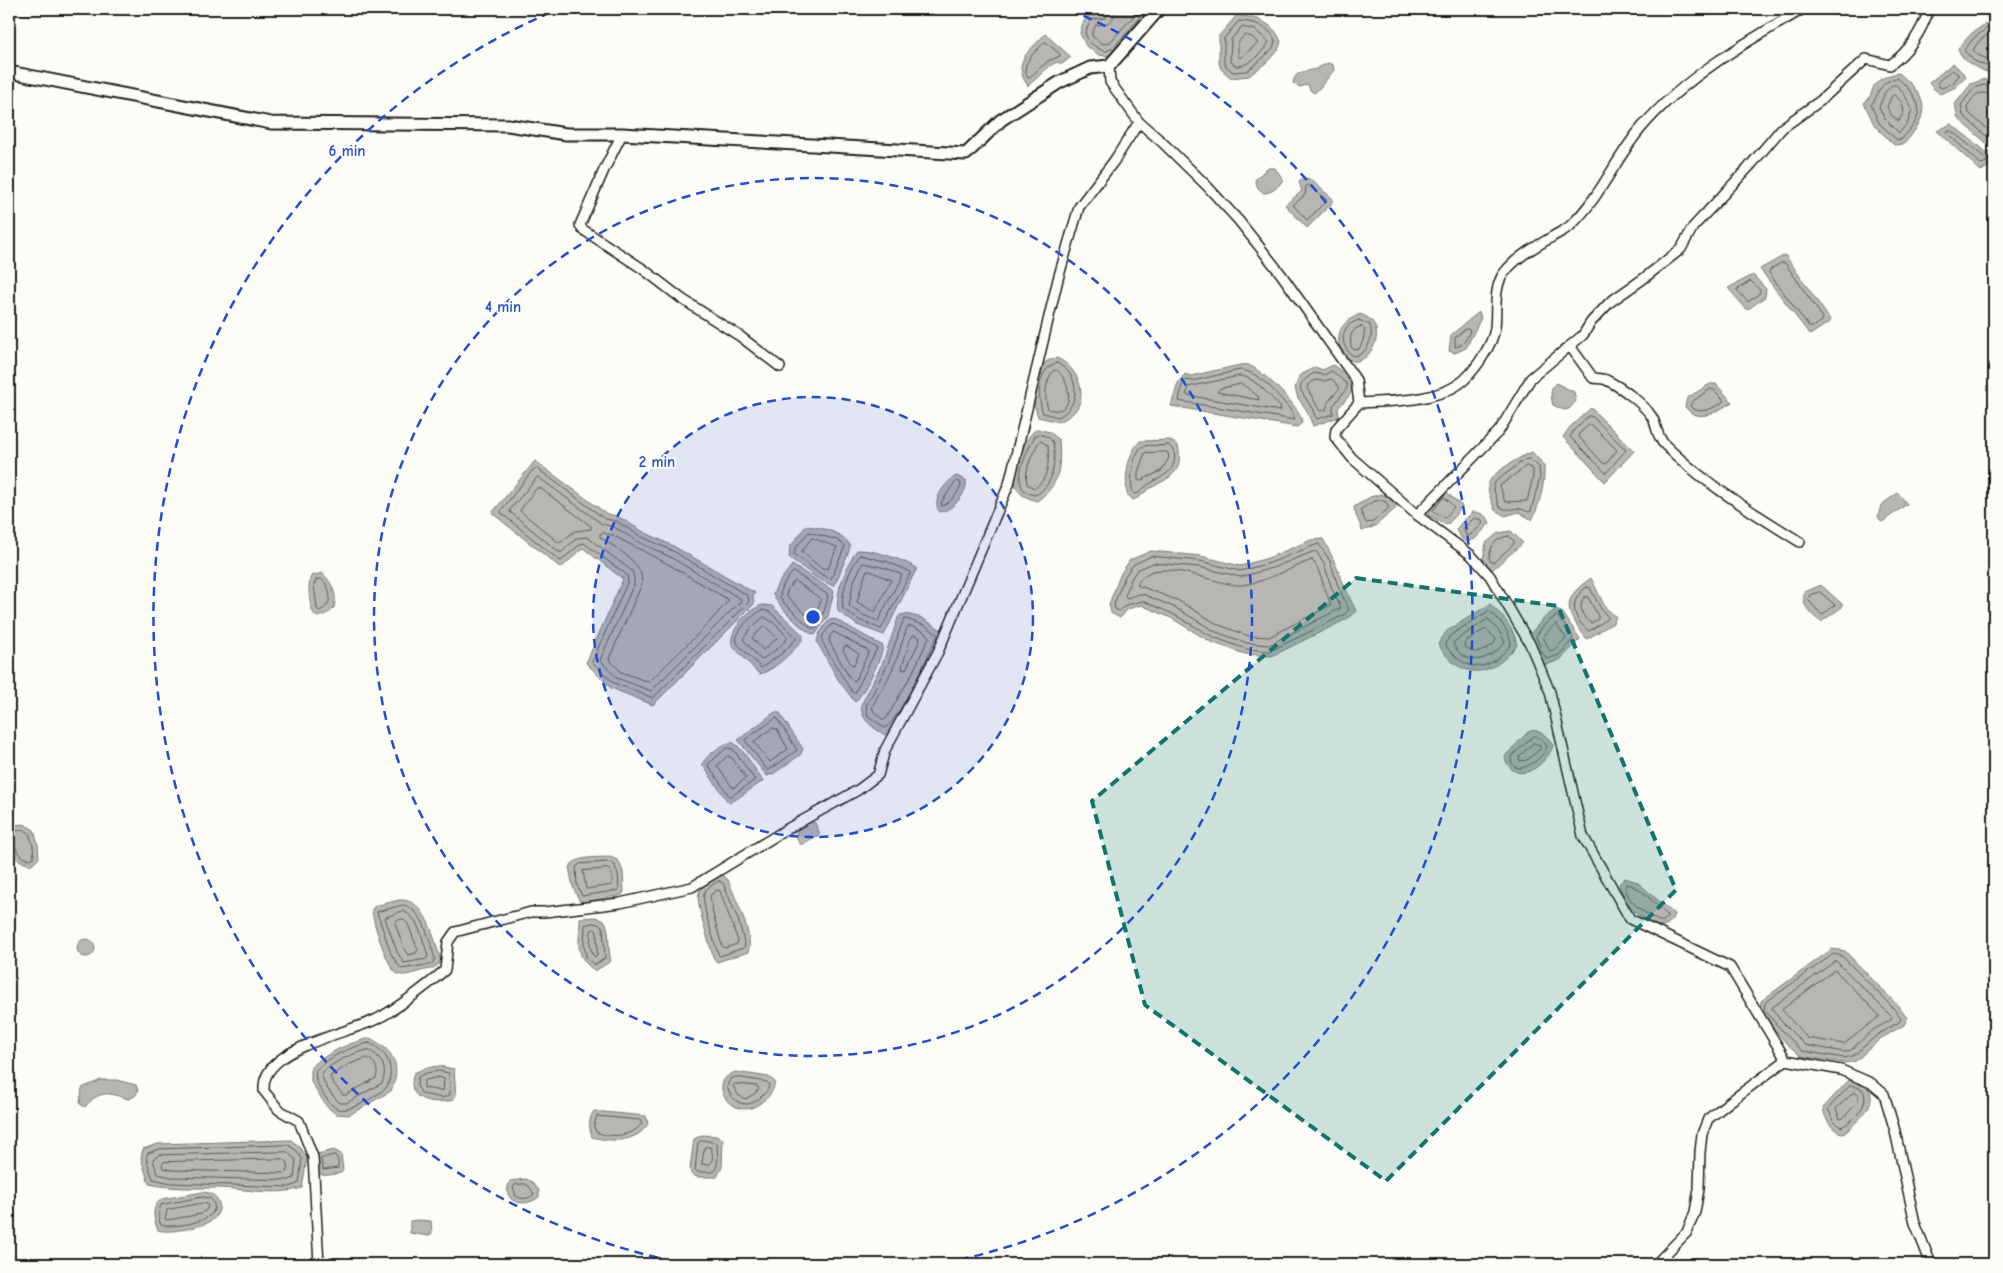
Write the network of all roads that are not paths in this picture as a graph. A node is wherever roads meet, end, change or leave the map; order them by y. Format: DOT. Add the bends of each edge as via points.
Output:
graph roads {
  1 [pos="1158,9"];
  2 [pos="1803,9"];
  3 [pos="1929,9"];
  4 [pos="1109,66"];
  5 [pos="9,72"];
  6 [pos="1139,122"];
  7 [pos="622,134"];
  8 [pos="1570,346"];
  9 [pos="780,367"];
  10 [pos="1359,404"];
  11 [pos="1417,515"];
  12 [pos="1800,542"];
  13 [pos="1786,1060"];
  14 [pos="319,1264"];
  15 [pos="1656,1264"];
  16 [pos="1930,1264"];
  1 -- 4 [label="street"];
  2 -- 10 [label="street" via="1715,64 1672,97 1641,128 1587,208 1570,226 1514,262 1502,275 1495,303 1495,330 1488,350 1464,380 1440,393 1408,401"];
  3 -- 8 [label="street" via="1924,25 1901,57 1890,65 1866,59 1820,101 1782,128 1692,228 1681,249 1610,302"];
  4 -- 6 [label="street" via="1110,82"];
  4 -- 7 [label="street" via="1090,68 1060,82 1001,120 966,154"];
  5 -- 7 [label="street" via="271,123 508,125 566,134"];
  6 -- 10 [label="street" via="1206,185 1281,274 1356,380"];
  6 -- 14 [label="street" via="1080,207 1046,327 1010,484 938,652 885,750 878,775 858,790 692,887 620,902 531,912 455,932 448,942 445,970 432,982 376,1019 288,1053 274,1065 265,1078 264,1091 279,1110 299,1121 313,1157"];
  7 -- 9 [label="street" via="580,224 582,229"];
  8 -- 11 [label="street" via="1531,378 1500,432"];
  8 -- 12 [label="street" via="1593,378 1606,380 1628,393 1648,412 1663,442 1720,492"];
  10 -- 11 [label="street" via="1336,429 1335,437 1352,458"];
  11 -- 13 [label="street" via="1471,555 1490,576 1530,644 1550,692 1583,836 1630,919 1730,967"];
  13 -- 15 [label="street" via="1708,1119 1702,1134 1695,1212 1687,1232"];
  13 -- 16 [label="street" via="1841,1070 1871,1083 1884,1094 1915,1223"];
}
